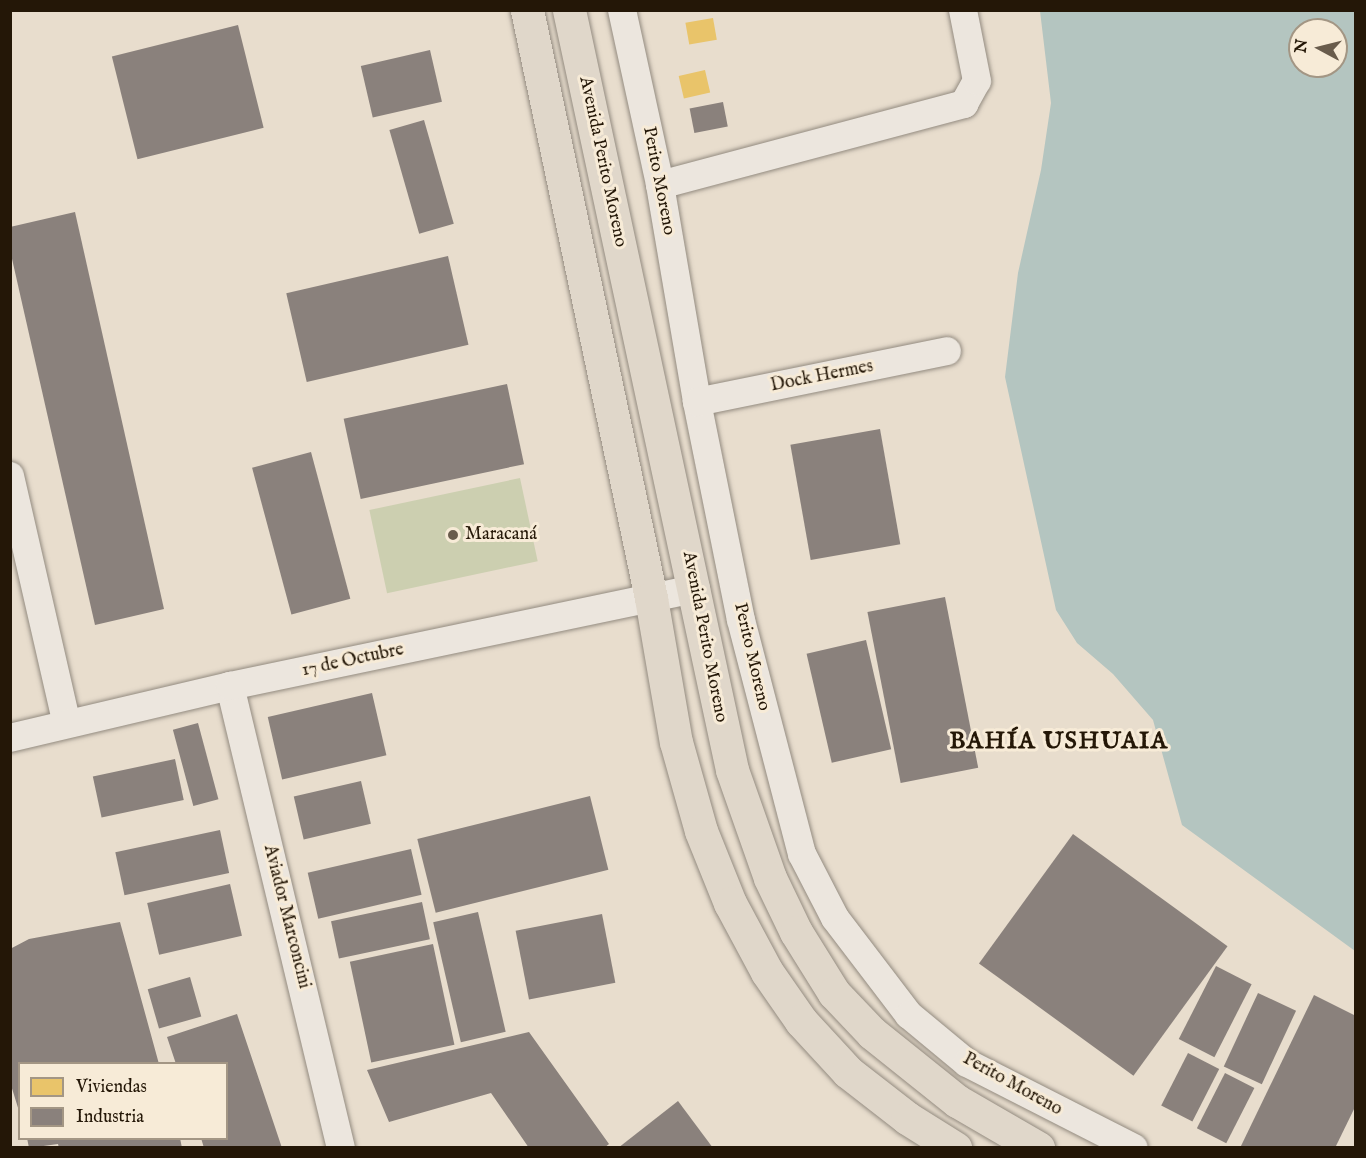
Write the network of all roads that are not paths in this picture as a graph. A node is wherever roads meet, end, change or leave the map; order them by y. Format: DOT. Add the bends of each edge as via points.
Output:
graph roads {
  1 [pos="527,10"];
  2 [pos="569,10"];
  3 [pos="622,10"];
  4 [pos="963,10"];
  5 [pos="660,185"];
  6 [pos="947,351"];
  7 [pos="697,402"];
  8 [pos="10,476"];
  9 [pos="696,589"];
  10 [pos="651,598"];
  11 [pos="231,686"];
  12 [pos="67,724"];
  13 [pos="10,738"];
  14 [pos="341,1148"];
  15 [pos="956,1148"];
  16 [pos="1038,1148"];
  17 [pos="1134,1148"];
  1 -- 10 [label="main road"];
  2 -- 9 [label="main road, Avenida Perito Moreno"];
  3 -- 5 [label="street, Perito Moreno"];
  4 -- 5 [label="street" via="977,81 964,104"];
  5 -- 7 [label="street, Perito Moreno"];
  6 -- 7 [label="street, Dock Hermes"];
  7 -- 17 [label="street, Perito Moreno" via="741,620 782,789 802,854 835,918 909,1015 967,1063"];
  8 -- 12 [label="street"];
  9 -- 10 [label="street, 17 de Octubre"];
  9 -- 16 [label="main road, Avenida Perito Moreno" via="732,770 770,878 796,932 834,993 872,1033 957,1101"];
  10 -- 11 [label="street, 17 de Octubre"];
  10 -- 15 [label="main road" via="676,742 701,831 730,903 767,972 801,1021 848,1072 907,1118"];
  11 -- 12 [label="street, 17 de Octubre"];
  11 -- 14 [label="street, Aviador Marconcini"];
  12 -- 13 [label="street, 17 de Octubre"];
}
